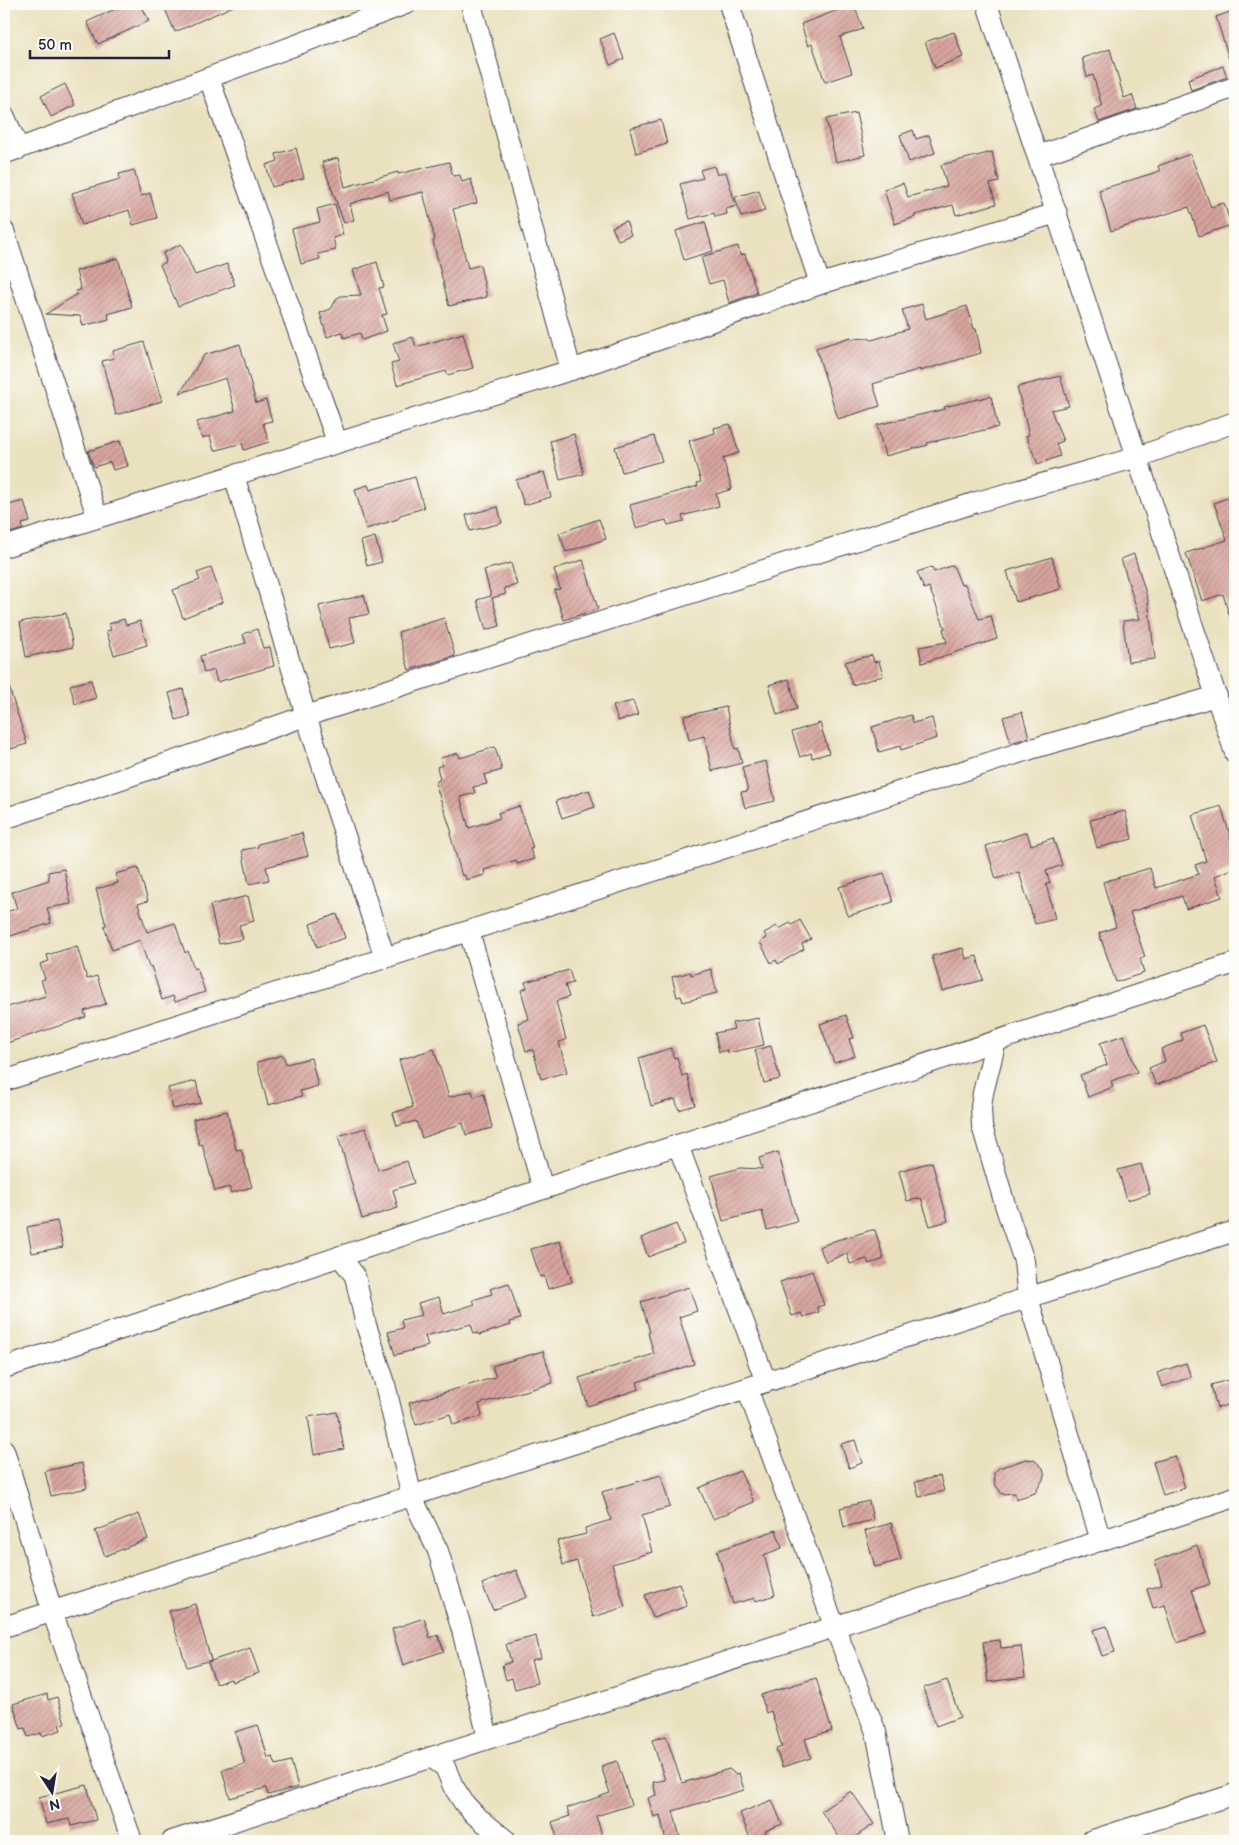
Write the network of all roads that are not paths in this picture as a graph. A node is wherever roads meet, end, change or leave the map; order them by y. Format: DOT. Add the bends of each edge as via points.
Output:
graph roads {
  1 [pos="406,4"];
  2 [pos="471,4"];
  3 [pos="729,4"];
  4 [pos="987,4"];
  5 [pos="209,78"];
  6 [pos="1235,86"];
  7 [pos="4,115"];
  8 [pos="11,152"];
  9 [pos="1038,156"];
  10 [pos="1057,213"];
  11 [pos="4,230"];
  12 [pos="820,284"];
  13 [pos="571,370"];
  14 [pos="1235,422"];
  15 [pos="337,442"];
  16 [pos="1138,457"];
  17 [pos="234,475"];
  18 [pos="98,516"];
  19 [pos="4,546"];
  20 [pos="1217,696"];
  21 [pos="306,716"];
  22 [pos="1234,746"];
  23 [pos="4,819"];
  24 [pos="469,931"];
  25 [pos="385,958"];
  26 [pos="1235,963"];
  27 [pos="996,1041"];
  28 [pos="4,1081"];
  29 [pos="678,1145"];
  30 [pos="543,1188"];
  31 [pos="1235,1231"];
  32 [pos="340,1256"];
  33 [pos="1028,1298"];
  34 [pos="4,1368"];
  35 [pos="756,1385"];
  36 [pos="4,1450"];
  37 [pos="412,1497"];
  38 [pos="1235,1497"];
  39 [pos="1100,1541"];
  40 [pos="52,1611"];
  41 [pos="4,1627"];
  42 [pos="835,1628"];
  43 [pos="488,1738"];
  44 [pos="431,1757"];
  45 [pos="1235,1794"];
  46 [pos="132,1841"];
  47 [pos="172,1841"];
  48 [pos="507,1841"];
  49 [pos="898,1841"];
  50 [pos="1090,1841"];
  1 -- 5 [label="street"];
  2 -- 13 [label="street"];
  3 -- 12 [label="street"];
  4 -- 9 [label="street"];
  5 -- 8 [label="street"];
  5 -- 15 [label="street"];
  6 -- 9 [label="street"];
  7 -- 8 [label="street"];
  9 -- 10 [label="street"];
  10 -- 12 [label="street"];
  10 -- 16 [label="street"];
  11 -- 18 [label="street"];
  12 -- 13 [label="street"];
  13 -- 15 [label="street"];
  14 -- 16 [label="street"];
  15 -- 17 [label="street"];
  16 -- 20 [label="street"];
  16 -- 21 [label="street" via="977,502"];
  17 -- 18 [label="street"];
  17 -- 21 [label="street"];
  18 -- 19 [label="street"];
  20 -- 22 [label="street"];
  20 -- 24 [label="street" via="1031,749"];
  21 -- 23 [label="street"];
  21 -- 25 [label="street"];
  24 -- 25 [label="street"];
  24 -- 30 [label="street"];
  25 -- 28 [label="street"];
  26 -- 27 [label="street"];
  27 -- 29 [label="street"];
  27 -- 33 [label="street" via="983,1093 982,1126 1024,1261"];
  29 -- 30 [label="street"];
  29 -- 35 [label="street"];
  30 -- 32 [label="street"];
  31 -- 33 [label="street"];
  32 -- 34 [label="street"];
  32 -- 37 [label="street" via="355,1276"];
  33 -- 35 [label="street"];
  33 -- 39 [label="street"];
  35 -- 37 [label="street"];
  35 -- 42 [label="street"];
  36 -- 40 [label="street"];
  37 -- 40 [label="street"];
  37 -- 43 [label="street" via="438,1552 457,1612"];
  38 -- 39 [label="street"];
  39 -- 42 [label="street"];
  40 -- 41 [label="street"];
  40 -- 46 [label="street"];
  42 -- 43 [label="street"];
  42 -- 49 [label="street" via="876,1732"];
  43 -- 44 [label="street"];
  44 -- 47 [label="street"];
  44 -- 48 [label="street" via="445,1767 464,1803"];
  45 -- 50 [label="street"];
}
